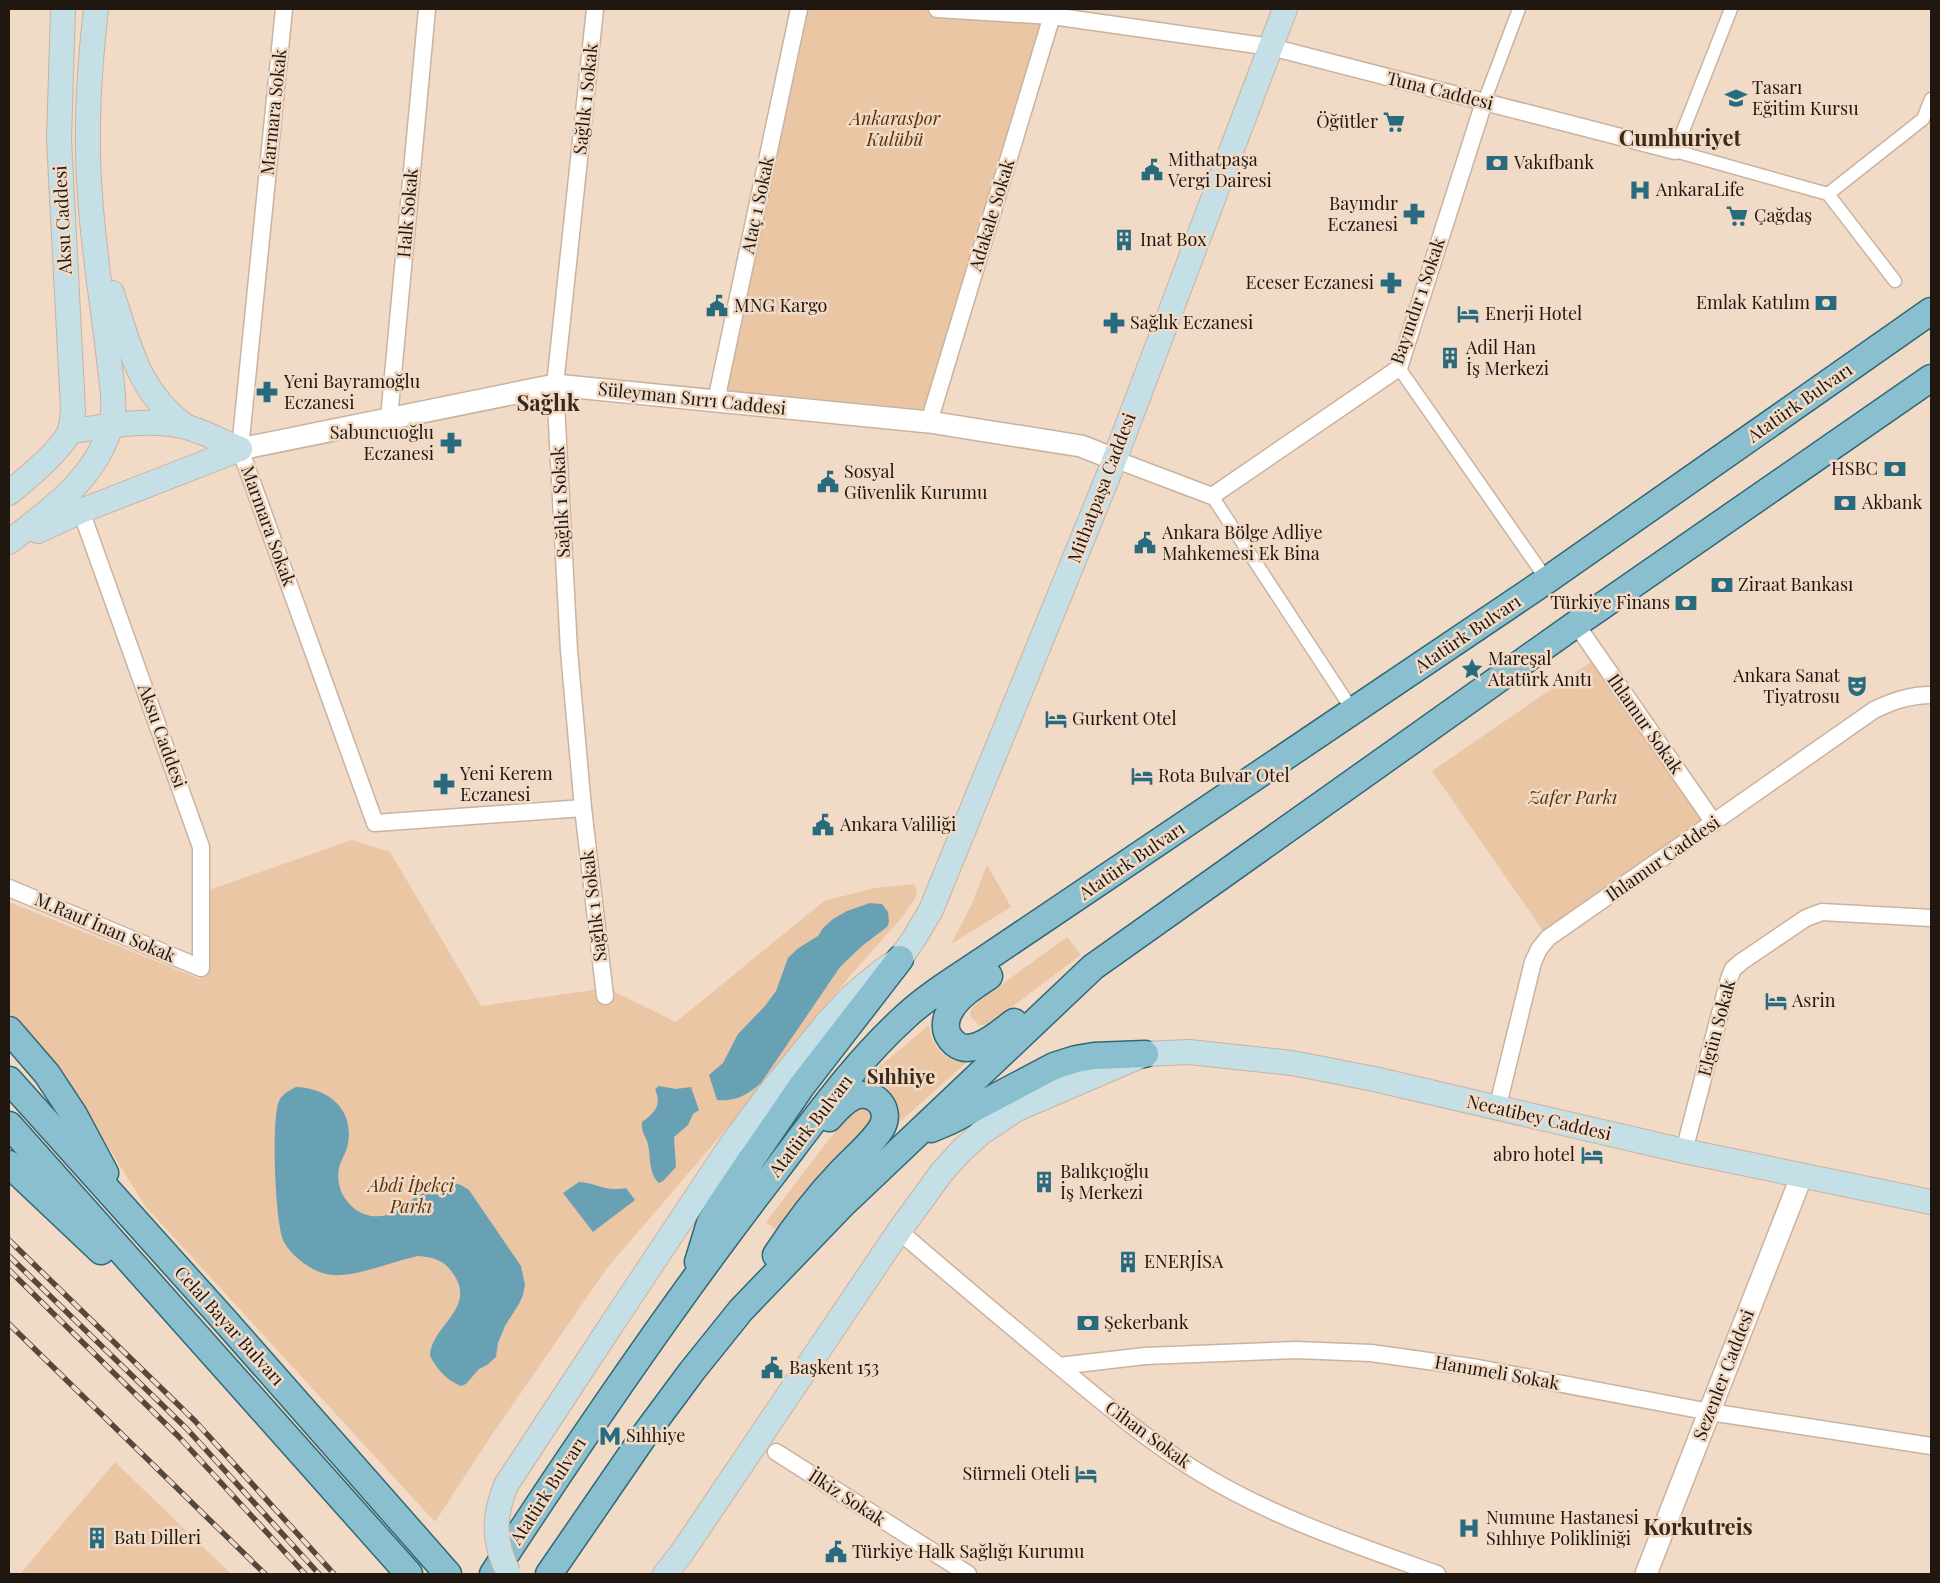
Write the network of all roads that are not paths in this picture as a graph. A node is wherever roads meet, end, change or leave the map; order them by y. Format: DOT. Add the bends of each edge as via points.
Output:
graph roads {
  1 [pos="63,9"];
  2 [pos="96,9"];
  3 [pos="284,9"];
  4 [pos="427,9"];
  5 [pos="595,9"];
  6 [pos="799,9"];
  7 [pos="937,9"];
  8 [pos="1285,9"];
  9 [pos="1519,9"];
  10 [pos="1731,9"];
  11 [pos="1053,12"];
  12 [pos="1271,47"];
  13 [pos="1931,99"];
  14 [pos="1484,102"];
  15 [pos="1675,151"];
  16 [pos="1828,194"];
  17 [pos="95,239"];
  18 [pos="1895,281"];
  19 [pos="1931,311"];
  20 [pos="1399,368"];
  21 [pos="1931,378"];
  22 [pos="556,386"];
  23 [pos="716,401"];
  24 [pos="389,418"];
  25 [pos="929,422"];
  26 [pos="185,426"];
  27 [pos="111,427"];
  28 [pos="70,432"];
  29 [pos="240,449"];
  30 [pos="1114,459"];
  31 [pos="9,493"];
  32 [pos="1212,496"];
  33 [pos="81,511"];
  34 [pos="9,543"];
  35 [pos="1547,580"];
  36 [pos="1576,624"];
  37 [pos="1931,695"];
  38 [pos="1354,711"];
  39 [pos="583,808"];
  40 [pos="1714,824"];
  41 [pos="9,888"];
  42 [pos="1059,910"];
  43 [pos="1931,918"];
  44 [pos="900,959"];
  45 [pos="1093,967"];
  46 [pos="200,968"];
  47 [pos="605,996"];
  48 [pos="9,1030"];
  49 [pos="1145,1054"];
  50 [pos="9,1080"];
  51 [pos="1497,1109"];
  52 [pos="9,1125"];
  53 [pos="912,1138"];
  54 [pos="1684,1151"];
  55 [pos="9,1164"];
  56 [pos="1802,1175"];
  57 [pos="766,1184"];
  58 [pos="1931,1202"];
  59 [pos="119,1203"];
  60 [pos="899,1231"];
  61 [pos="695,1276"];
  62 [pos="741,1310"];
  63 [pos="205,1346"];
  64 [pos="1059,1366"];
  65 [pos="1710,1412"];
  66 [pos="768,1444"];
  67 [pos="1931,1446"];
  68 [pos="410,1574"];
  69 [pos="448,1574"];
  70 [pos="493,1574"];
  71 [pos="509,1574"];
  72 [pos="549,1574"];
  73 [pos="665,1574"];
  74 [pos="968,1574"];
  75 [pos="1437,1574"];
  76 [pos="1646,1574"];
  1 -- 28 [label="main road, Aksu Caddesi" via="59,139 73,410"];
  2 -- 17 [label="main road, Aksu Caddesi" via="88,144"];
  3 -- 29 [label="street, Marmara Sokak"];
  4 -- 24 [label="street, Halk Sokak"];
  5 -- 22 [label="street, Sağlık 1 Sokak"];
  6 -- 23 [label="street, Ataç 1 Sokak"];
  7 -- 11 [label="street, Tuna Caddesi"];
  8 -- 12 [label="main road, Mithatpaşa Caddesi"];
  9 -- 14 [label="street, Bayındır 1 Sokak"];
  10 -- 15 [label="street"];
  11 -- 12 [label="street, Tuna Caddesi"];
  11 -- 25 [label="street, Adakale Sokak"];
  12 -- 14 [label="street, Tuna Caddesi"];
  12 -- 30 [label="main road, Mithatpaşa Caddesi"];
  13 -- 16 [label="street" via="1923,119"];
  14 -- 15 [label="street, Tuna Caddesi"];
  14 -- 20 [label="street, Bayındır 1 Sokak"];
  15 -- 16 [label="street, Tuna Caddesi"];
  16 -- 18 [label="street"];
  17 -- 26 [label="main road" via="140,371 158,402"];
  17 -- 27 [label="main road, Aksu Caddesi" via="112,387"];
  19 -- 35 [label="main road, Atatürk Bulvarı"];
  20 -- 32 [label="street, Bayındır 1 Sokak"];
  20 -- 35 [label="street"];
  21 -- 36 [label="main road"];
  22 -- 23 [label="street, Süleyman Sırrı Caddesi"];
  22 -- 24 [label="street, Süleyman Sırrı Caddesi"];
  22 -- 39 [label="street, Sağlık 1 Sokak" via="569,651"];
  23 -- 25 [label="street, Süleyman Sırrı Caddesi"];
  24 -- 29 [label="street, Süleyman Sırrı Caddesi"];
  25 -- 30 [label="street, Süleyman Sırrı Caddesi" via="1081,446"];
  26 -- 27 [label="main road" via="143,422"];
  26 -- 29 [label="main road"];
  27 -- 28 [label="main road"];
  27 -- 34 [label="main road, Aksu Caddesi" via="90,470 51,509"];
  28 -- 31 [label="main road" via="40,468"];
  29 -- 33 [label="main road"];
  29 -- 39 [label="street, Marmara Sokak" via="375,822"];
  30 -- 32 [label="street"];
  30 -- 44 [label="main road, Mithatpaşa Caddesi" via="931,910"];
  32 -- 38 [label="street"];
  33 -- 34 [label="main road"];
  33 -- 46 [label="street, Aksu Caddesi" via="201,847"];
  35 -- 38 [label="main road, Atatürk Bulvarı"];
  36 -- 40 [label="street, Ihlamur Sokak"];
  36 -- 45 [label="main road"];
  37 -- 40 [label="street, Ihlamur Caddesi" via="1906,697 1874,710"];
  38 -- 42 [label="main road, Atatürk Bulvarı"];
  39 -- 47 [label="street, Sağlık 1 Sokak"];
  40 -- 51 [label="street, Ihlamur Caddesi" via="1548,938 1539,949 1533,962"];
  41 -- 46 [label="street, M.Rauf İnan Sokak"];
  42 -- 45 [label="main road" via="953,1006 946,1028 950,1037 964,1047 984,1044"];
  42 -- 57 [label="main road, Atatürk Bulvarı" via="906,1016 846,1080"];
  43 -- 54 [label="street, Elgün Sokak" via="1822,912 1806,918 1733,969"];
  44 -- 61 [label="main road" via="801,1087 721,1204 704,1239"];
  44 -- 71 [label="main road, bridge" via="852,996 765,1099 729,1148 506,1485 496,1521 497,1541"];
  45 -- 53 [label="main road"];
  48 -- 59 [label="main road" via="47,1074 74,1115"];
  49 -- 51 [label="main road, Necatibey Caddesi" via="1189,1052 1292,1062"];
  49 -- 53 [label="main road" via="1094,1056 1054,1066"];
  49 -- 60 [label="main road" via="1017,1109 981,1133 942,1172"];
  50 -- 59 [label="main road, Celal Bayar Bulvarı"];
  51 -- 54 [label="main road, Necatibey Caddesi"];
  52 -- 63 [label="main road, Celal Bayar Bulvarı"];
  53 -- 62 [label="main road"];
  54 -- 56 [label="main road, Necatibey Caddesi"];
  55 -- 63 [label="main road"];
  56 -- 58 [label="main road, Necatibey Caddesi"];
  56 -- 65 [label="street, Sezenler Caddesi"];
  57 -- 61 [label="main road, Atatürk Bulvarı"];
  57 -- 62 [label="main road" via="843,1104 859,1095 869,1096 880,1103 885,1116 880,1131 816,1199"];
  59 -- 69 [label="main road, Celal Bayar Bulvarı"];
  60 -- 64 [label="street, Cihan Sokak"];
  60 -- 66 [label="main road"];
  61 -- 70 [label="main road, Atatürk Bulvarı" via="591,1424"];
  62 -- 72 [label="main road" via="646,1433"];
  63 -- 68 [label="main road, Celal Bayar Bulvarı"];
  64 -- 65 [label="street, Hanımeli Sokak" via="1145,1356 1296,1350 1371,1353 1494,1371"];
  64 -- 75 [label="street, Cihan Sokak" via="1143,1434 1197,1472 1313,1529"];
  65 -- 67 [label="street, Hanımeli Sokak"];
  65 -- 76 [label="street, Sezenler Caddesi"];
  66 -- 73 [label="main road"];
  66 -- 74 [label="street, İlkiz Sokak"];
}
